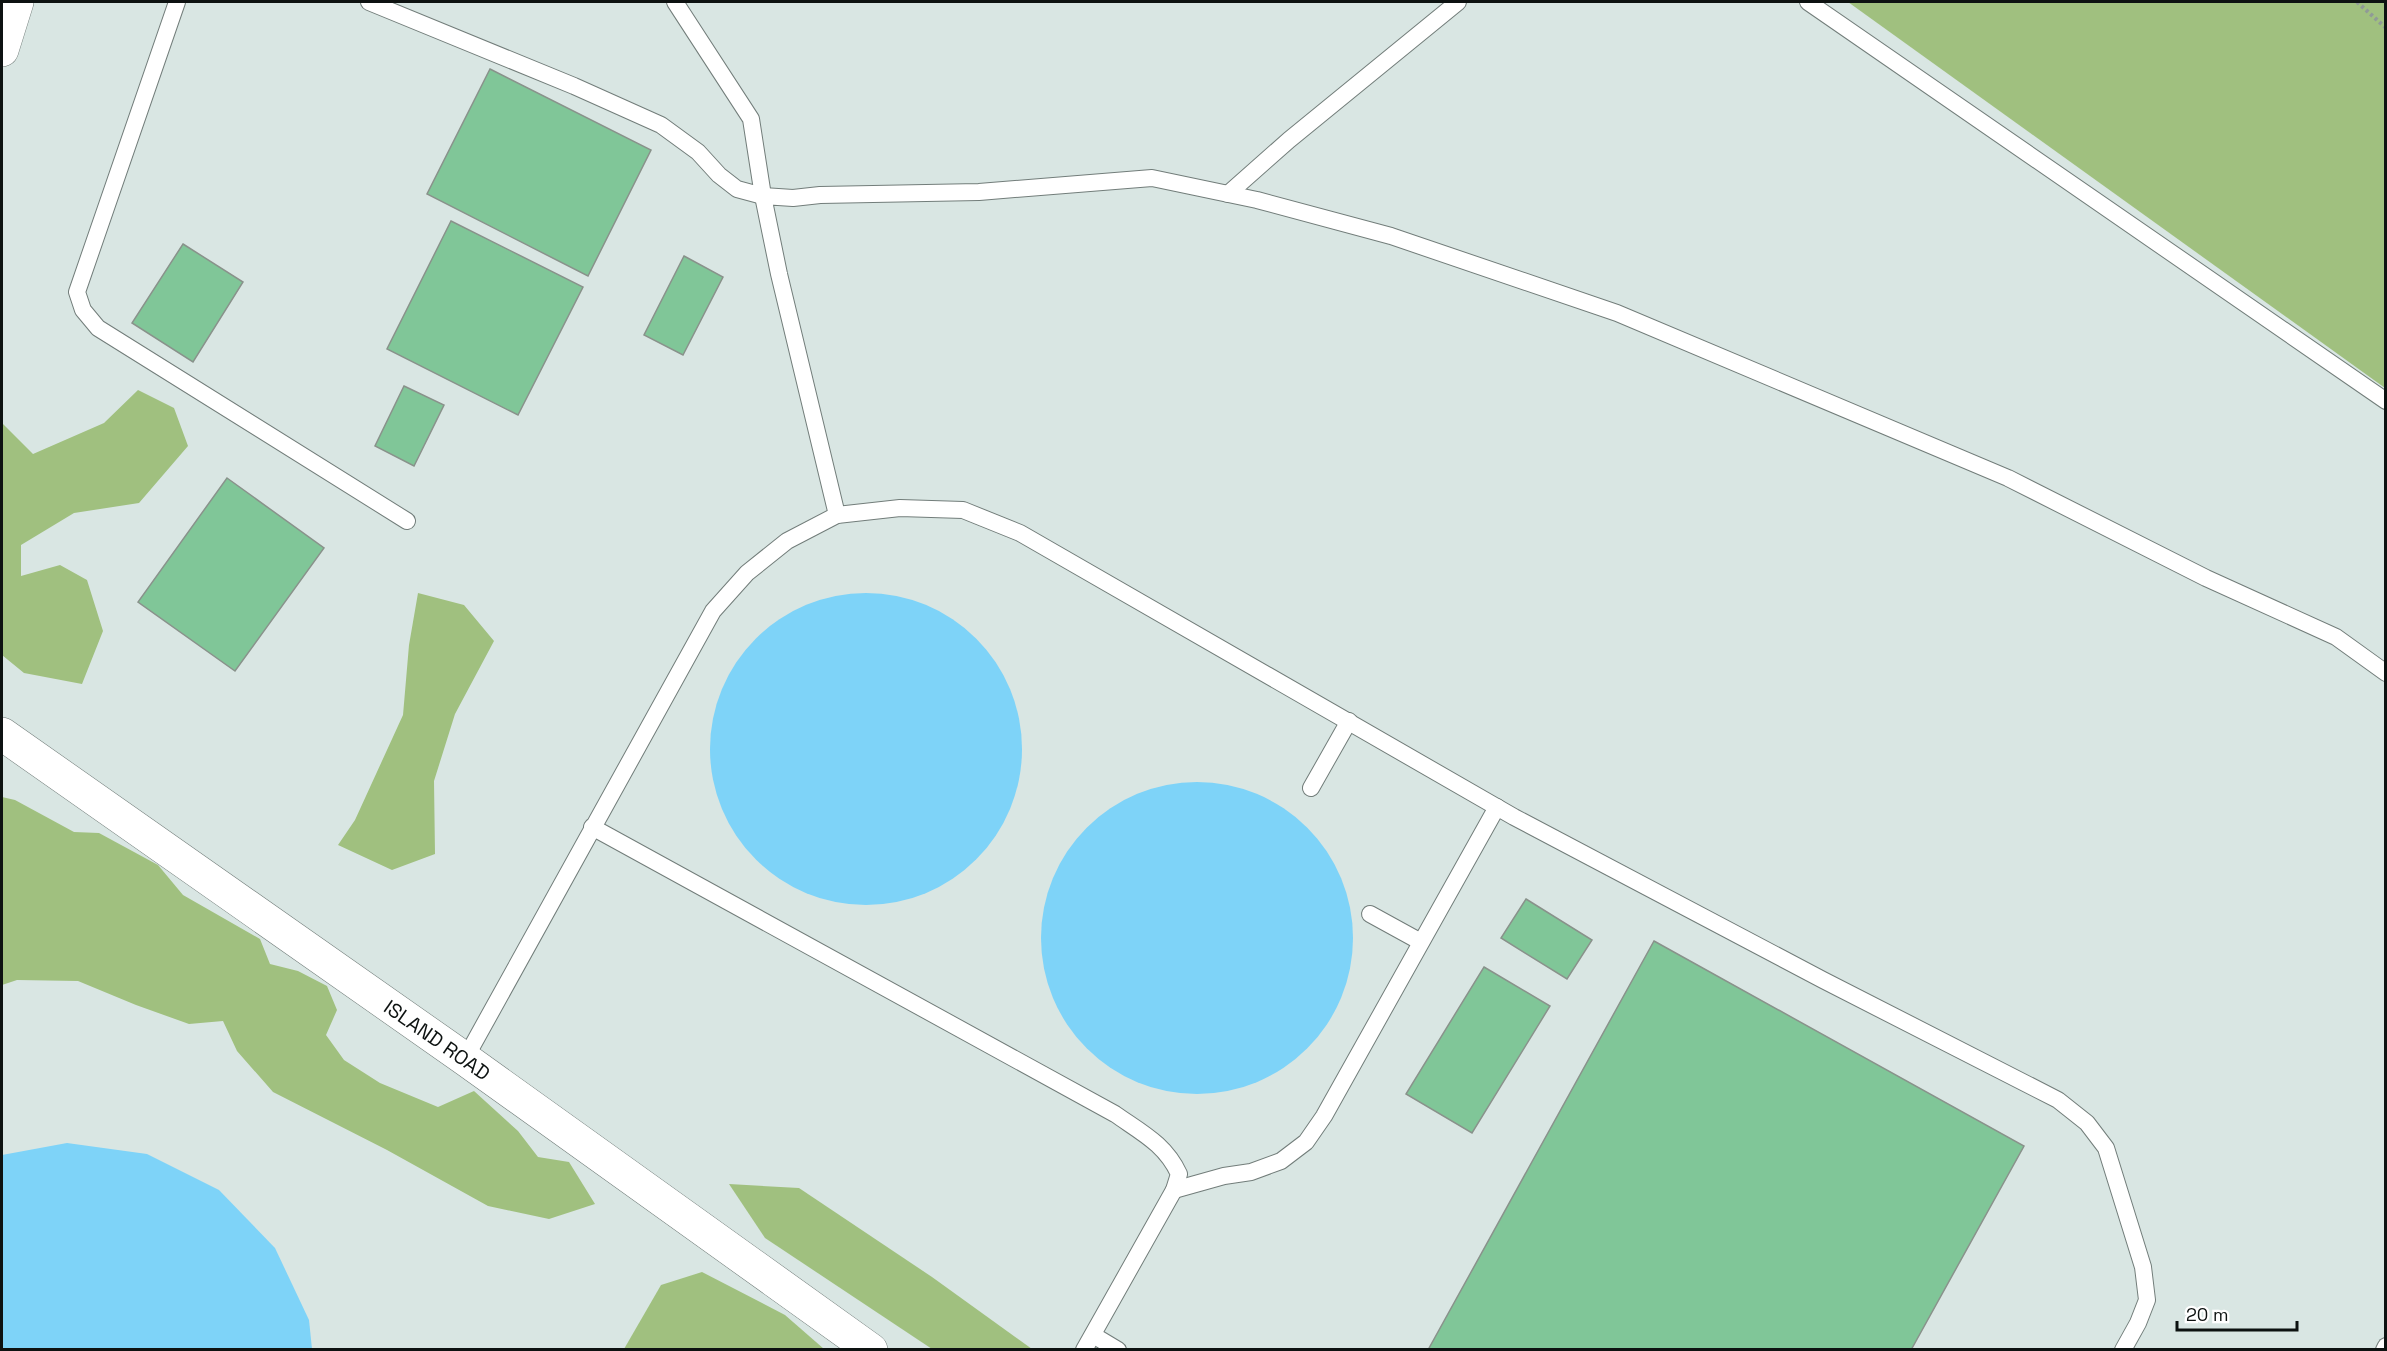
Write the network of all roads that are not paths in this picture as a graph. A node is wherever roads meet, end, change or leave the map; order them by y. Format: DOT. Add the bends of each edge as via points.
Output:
graph roads {
  1 [pos="17,2"];
  2 [pos="177,2"];
  3 [pos="369,2"];
  4 [pos="675,2"];
  5 [pos="1458,2"];
  6 [pos="1808,2"];
  7 [pos="2,50"];
  8 [pos="1228,194"];
  9 [pos="763,196"];
  10 [pos="2385,401"];
  11 [pos="837,515"];
  12 [pos="407,521"];
  13 [pos="2385,673"];
  14 [pos="1348,721"];
  15 [pos="2,734"];
  16 [pos="1311,788"];
  17 [pos="1497,807"];
  18 [pos="592,827"];
  19 [pos="1370,914"];
  20 [pos="1421,942"];
  21 [pos="465,1059"];
  22 [pos="1174,1190"];
  23 [pos="1093,1335"];
  24 [pos="871,1350"];
  25 [pos="1084,1350"];
  26 [pos="1118,1350"];
  27 [pos="2123,1350"];
  1 -- 7 [label="street"];
  2 -- 12 [label="lane" via="77,292 83,310 99,328"];
  3 -- 9 [label="lane" via="661,125 698,152 737,189"];
  4 -- 9 [label="lane" via="751,119"];
  5 -- 8 [label="lane"];
  6 -- 10 [label="lane"];
  8 -- 9 [label="lane" via="1152,178 980,192"];
  8 -- 13 [label="lane" via="1391,236 1617,313 2008,478 2206,578 2336,637"];
  9 -- 11 [label="lane"];
  11 -- 14 [label="lane" via="900,508 963,510 1020,533"];
  11 -- 18 [label="lane" via="787,541 747,573 713,611"];
  14 -- 16 [label="lane"];
  14 -- 17 [label="lane"];
  15 -- 21 [label="street, ISLAND ROAD"];
  17 -- 20 [label="lane"];
  17 -- 27 [label="lane" via="2058,1100 2087,1123 2106,1148 2142,1267 2147,1300"];
  18 -- 21 [label="lane"];
  18 -- 22 [label="lane" via="1115,1114 1163,1148 1172,1159 1179,1174"];
  19 -- 20 [label="lane"];
  20 -- 22 [label="lane" via="1306,1142 1281,1161 1251,1172"];
  21 -- 24 [label="street, ISLAND ROAD"];
  22 -- 23 [label="lane"];
  23 -- 25 [label="lane"];
  23 -- 26 [label="lane"];
}
